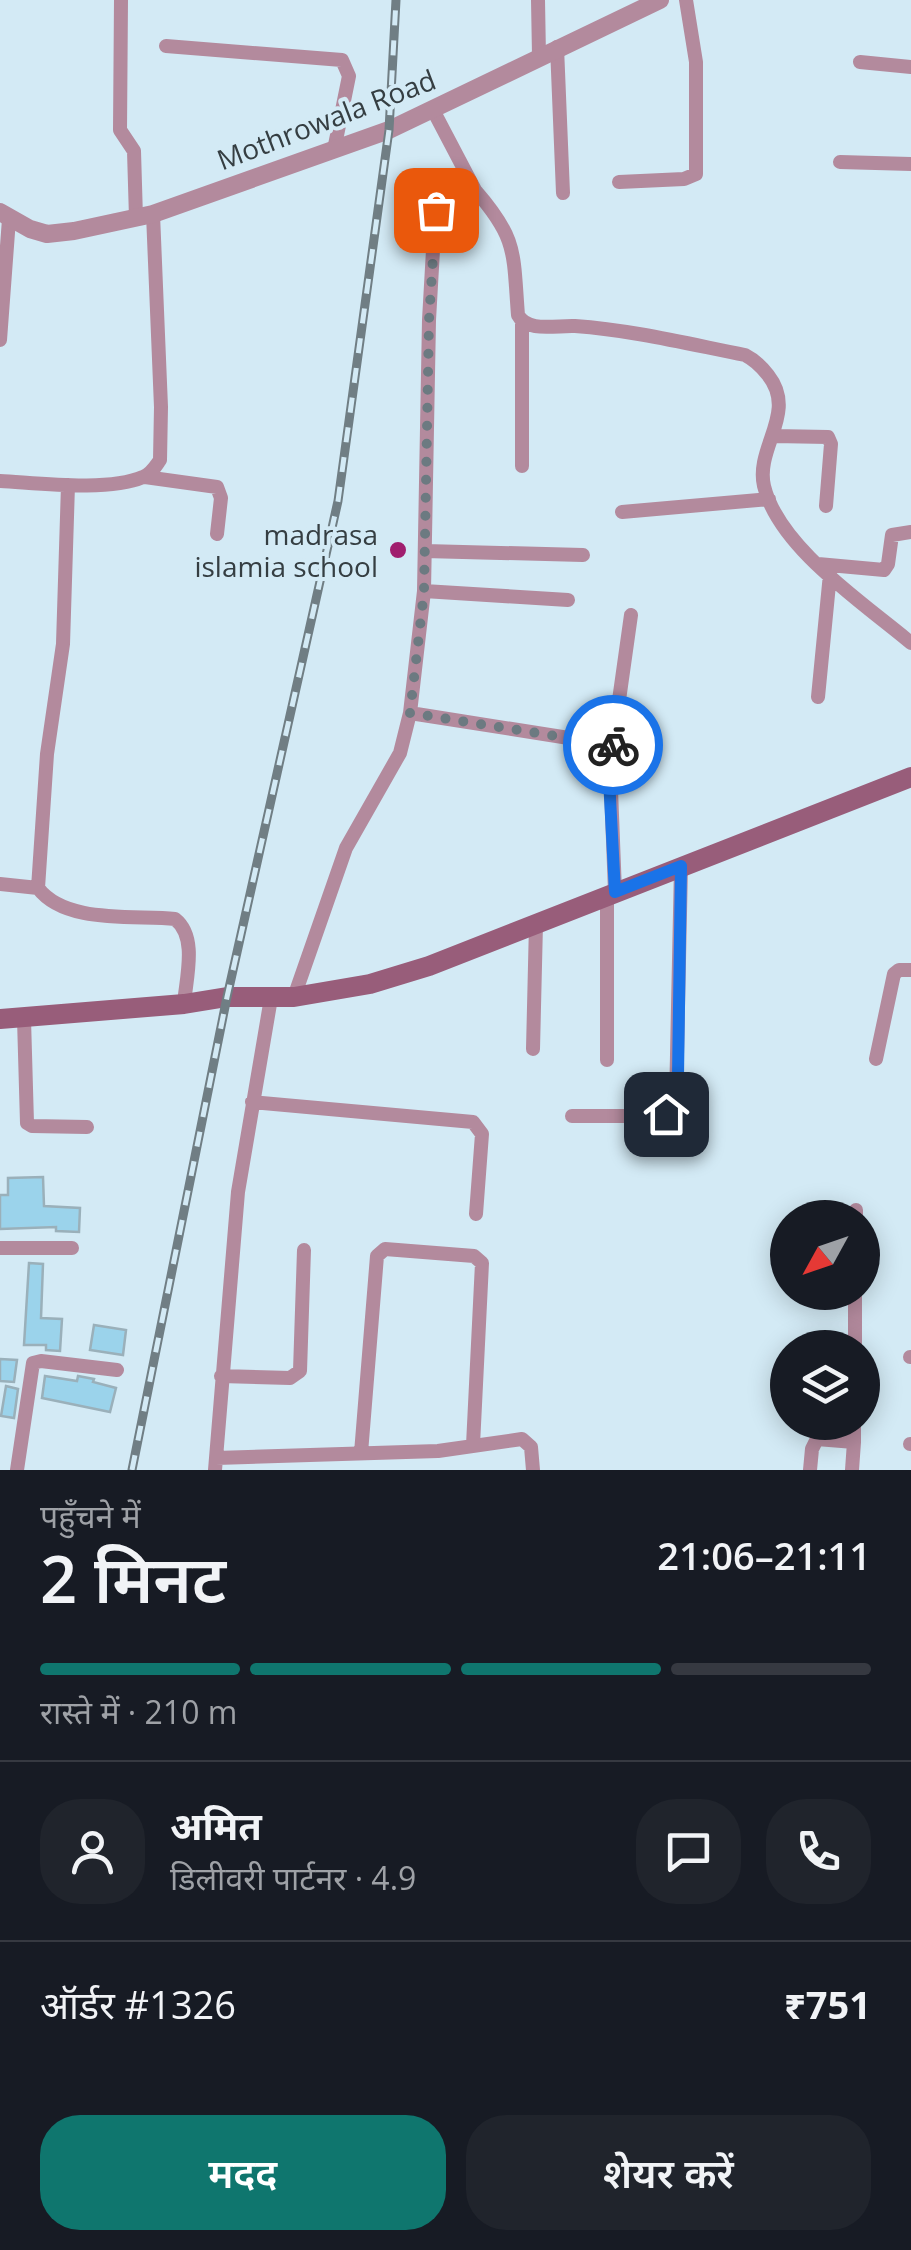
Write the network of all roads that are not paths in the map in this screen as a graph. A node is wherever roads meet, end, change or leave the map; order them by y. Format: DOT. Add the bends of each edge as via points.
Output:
graph roads {
  1 [pos="121,0"];
  2 [pos="538,0"];
  3 [pos="660,0"];
  4 [pos="686,0"];
  5 [pos="166,46"];
  6 [pos="558,48"];
  7 [pos="539,56"];
  8 [pos="860,62"];
  9 [pos="911,67"];
  10 [pos="434,110"];
  11 [pos="334,150"];
  12 [pos="840,162"];
  13 [pos="911,164"];
  14 [pos="620,182"];
  15 [pos="475,190"];
  16 [pos="563,193"];
  17 [pos="4,215"];
  18 [pos="145,216"];
  19 [pos="522,322"];
  20 [pos="0,340"];
  21 [pos="774,436"];
  22 [pos="522,466"];
  23 [pos="145,476"];
  24 [pos="0,480"];
  25 [pos="68,485"];
  26 [pos="769,500"];
  27 [pos="826,506"];
  28 [pos="622,512"];
  29 [pos="911,532"];
  30 [pos="216,534"];
  31 [pos="425,551"];
  32 [pos="583,554"];
  33 [pos="824,569"];
  34 [pos="424,592"];
  35 [pos="568,600"];
  36 [pos="632,615"];
  37 [pos="911,643"];
  38 [pos="818,697"];
  39 [pos="410,713"];
  40 [pos="613,744"];
  41 [pos="911,777"];
  42 [pos="681,866"];
  43 [pos="0,884"];
  44 [pos="38,888"];
  45 [pos="611,894"];
  46 [pos="536,924"];
  47 [pos="911,970"];
  48 [pos="294,996"];
  49 [pos="270,998"];
  50 [pos="184,1004"];
  51 [pos="0,1019"];
  52 [pos="24,1019"];
  53 [pos="533,1049"];
  54 [pos="876,1059"];
  55 [pos="607,1060"];
  56 [pos="252,1102"];
  57 [pos="572,1116"];
  58 [pos="87,1128"];
  59 [pos="476,1214"];
  60 [pos="0,1248"];
  61 [pos="72,1248"];
  62 [pos="304,1250"];
  63 [pos="116,1370"];
  64 [pos="221,1376"];
  65 [pos="854,1442"];
  66 [pos="473,1445"];
  67 [pos="361,1453"];
  68 [pos="216,1464"];
  69 [pos="17,1470"];
  70 [pos="533,1470"];
  71 [pos="810,1470"];
  72 [pos="852,1470"];
  1 -- 18 [label="street" via="120,130 134,151"];
  2 -- 7 [label="street"];
  3 -- 6 [label="street, Mothrowala Road"];
  4 -- 14 [label="street" via="696,62 696,174"];
  5 -- 11 [label="street" via="342,60 349,76"];
  6 -- 7 [label="street, Mothrowala Road"];
  6 -- 16 [label="street"];
  7 -- 10 [label="street, Mothrowala Road"];
  8 -- 9 [label="street"];
  10 -- 11 [label="street, Mothrowala Road"];
  10 -- 15 [label="street"];
  11 -- 18 [label="street, Mothrowala Road"];
  12 -- 13 [label="street"];
  15 -- 19 [label="street" via="509,237"];
  15 -- 31 [label="street" via="434,215"];
  17 -- 18 [label="street, Mothrowala Road" via="47,234"];
  17 -- 20 [label="street"];
  18 -- 23 [label="street" via="162,450"];
  19 -- 21 [label="street" via="629,332 745,355 778,394"];
  19 -- 22 [label="street"];
  21 -- 26 [label="street" via="763,470"];
  21 -- 27 [label="street" via="828,437"];
  23 -- 25 [label="street"];
  23 -- 30 [label="street" via="217,487"];
  24 -- 25 [label="street"];
  25 -- 44 [label="street" via="63,644 46,754"];
  26 -- 28 [label="street"];
  26 -- 33 [label="street" via="792,537"];
  29 -- 33 [label="street" via="892,535 884,570"];
  31 -- 32 [label="street"];
  31 -- 34 [label="street"];
  33 -- 37 [label="street"];
  33 -- 38 [label="street"];
  34 -- 35 [label="street"];
  34 -- 39 [label="street"];
  36 -- 40 [label="street"];
  39 -- 40 [label="street"];
  39 -- 48 [label="street" via="400,753 346,848"];
  40 -- 45 [label="street"];
  41 -- 42 [label="main road"];
  42 -- 45 [label="main road"];
  42 -- 57 [label="street" via="676,1102 656,1116"];
  43 -- 44 [label="street"];
  44 -- 50 [label="street" via="65,910 183,925"];
  45 -- 46 [label="main road"];
  45 -- 55 [label="street"];
  46 -- 48 [label="main road" via="370,984"];
  46 -- 53 [label="street"];
  47 -- 54 [label="street" via="894,974"];
  48 -- 49 [label="main road"];
  49 -- 50 [label="main road"];
  49 -- 56 [label="street"];
  50 -- 52 [label="main road"];
  51 -- 52 [label="main road"];
  52 -- 58 [label="street" via="27,1123"];
  56 -- 59 [label="street" via="472,1122 482,1134"];
  56 -- 64 [label="street"];
  60 -- 61 [label="street"];
  62 -- 64 [label="street" via="300,1372 290,1378"];
  63 -- 69 [label="street" via="33,1363"];
  64 -- 68 [label="street"];
  65 -- 71 [label="street" via="817,1439"];
  65 -- 72 [label="street"];
  66 -- 67 [label="street"];
  66 -- 67 [label="street" via="482,1262 385,1249 378,1256"];
  66 -- 70 [label="street" via="526,1440"];
  67 -- 68 [label="street"];
}
